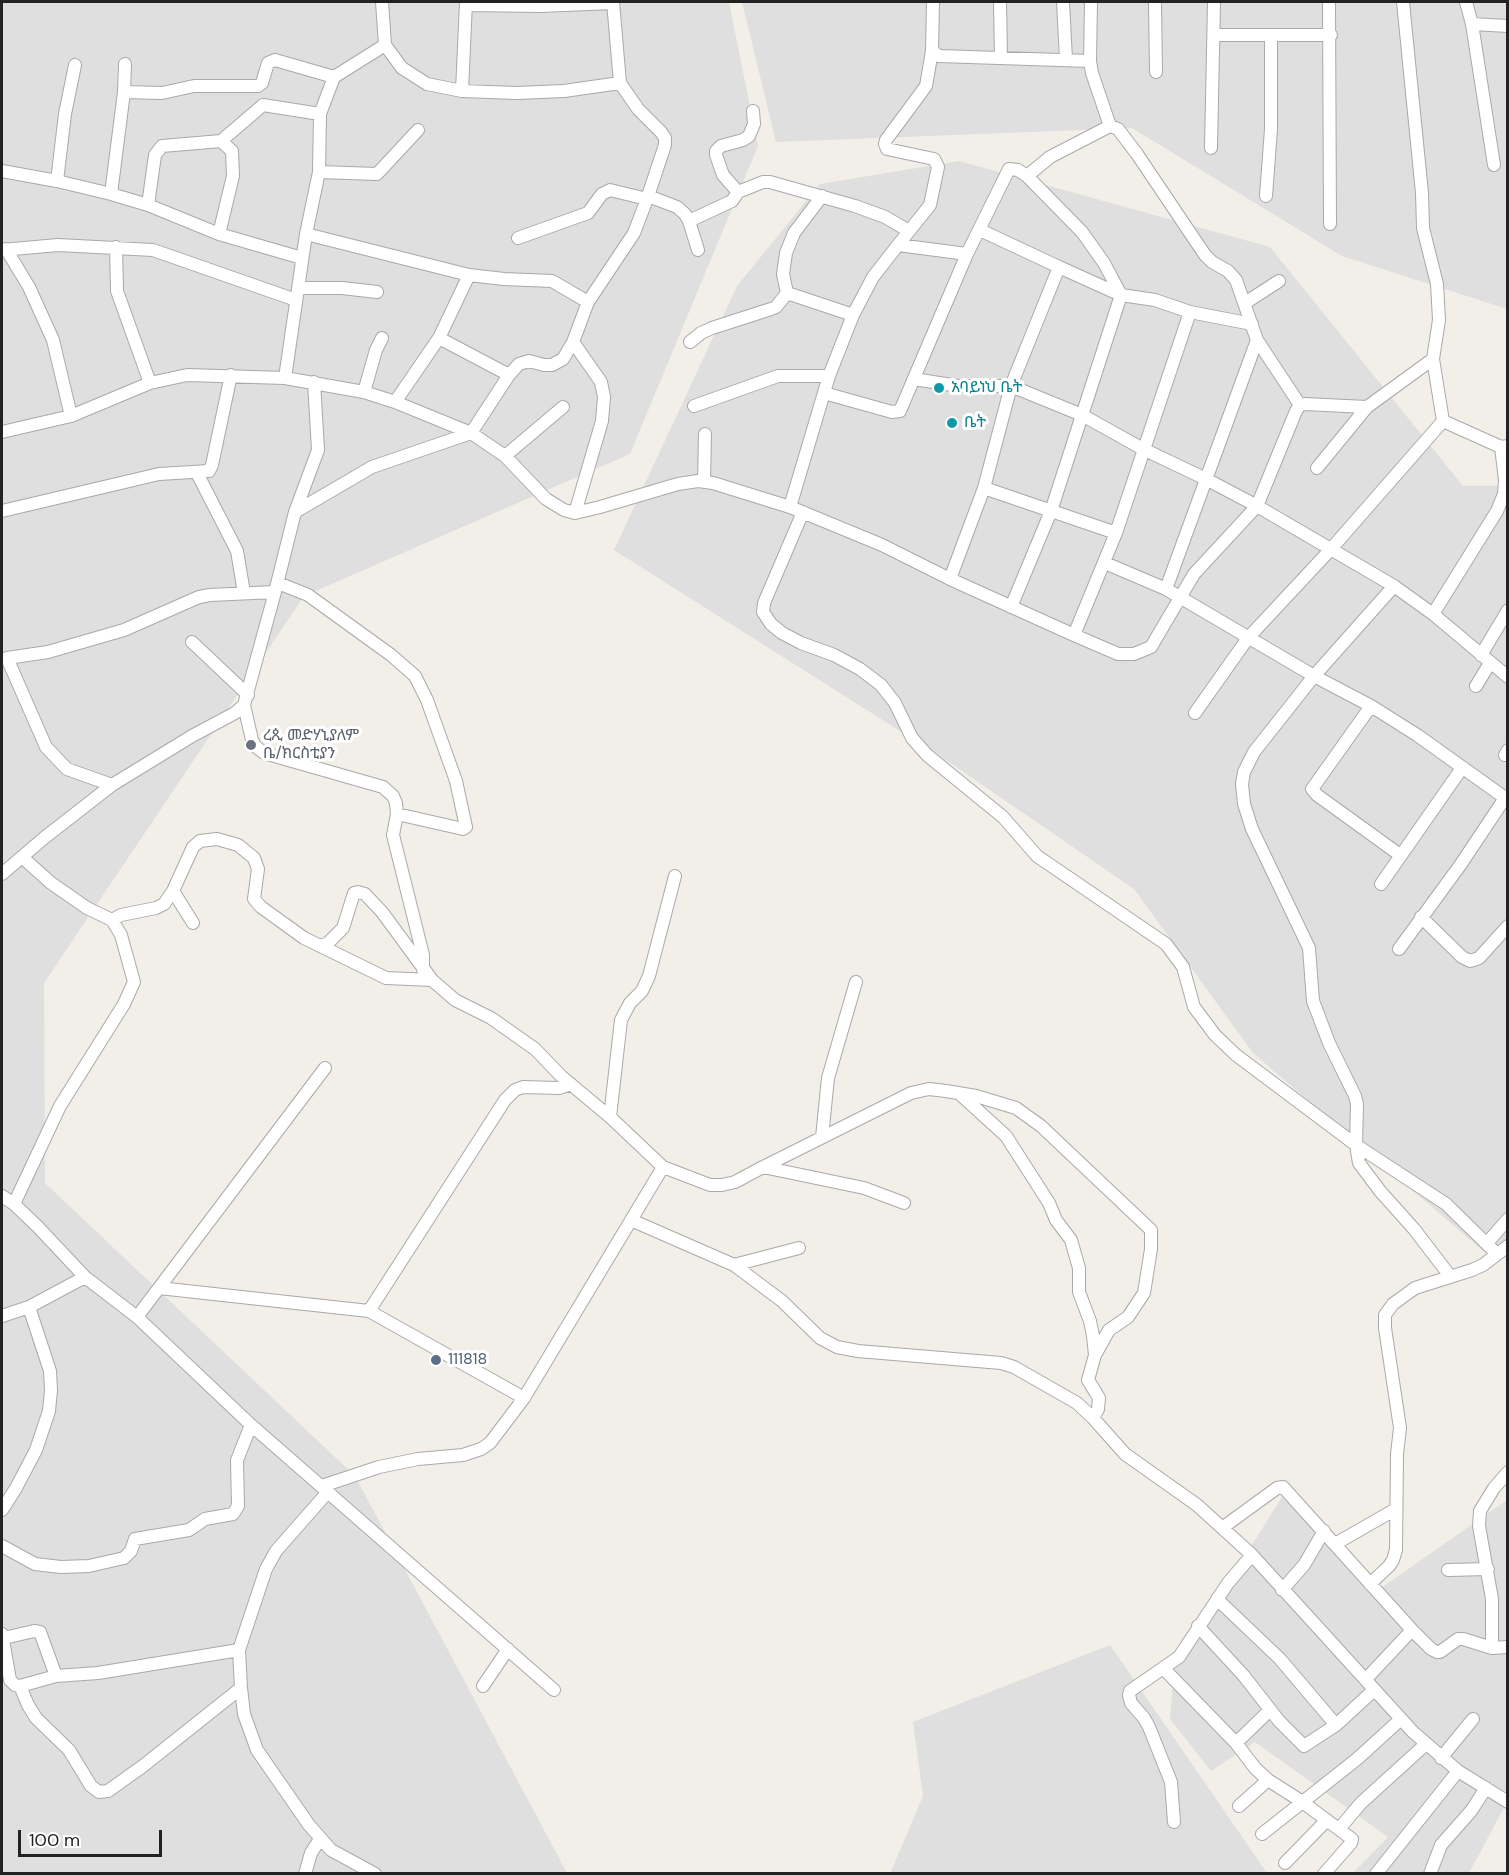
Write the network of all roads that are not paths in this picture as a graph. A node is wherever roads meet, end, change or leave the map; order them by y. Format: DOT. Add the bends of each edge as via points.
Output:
graph roads {
  1 [pos="382,2"];
  2 [pos="613,2"];
  3 [pos="933,2"];
  4 [pos="1000,2"];
  5 [pos="1063,2"];
  6 [pos="1090,2"];
  7 [pos="1155,2"];
  8 [pos="1214,2"];
  9 [pos="1329,2"];
  10 [pos="1404,2"];
  11 [pos="1466,2"];
  12 [pos="466,3"];
  13 [pos="540,4"];
  14 [pos="1472,24"];
  15 [pos="1508,26"];
  16 [pos="1214,35"];
  17 [pos="1271,35"];
  18 [pos="1330,35"];
  19 [pos="385,45"];
  20 [pos="932,51"];
  21 [pos="1002,57"];
  22 [pos="1066,59"];
  23 [pos="1090,61"];
  24 [pos="125,64"];
  25 [pos="75,65"];
  26 [pos="1156,72"];
  27 [pos="334,77"];
  28 [pos="620,83"];
  29 [pos="462,91"];
  30 [pos="124,92"];
  31 [pos="753,111"];
  32 [pos="320,114"];
  33 [pos="1110,126"];
  34 [pos="418,130"];
  35 [pos="221,141"];
  36 [pos="1211,148"];
  37 [pos="1494,165"];
  38 [pos="2,171"];
  39 [pos="319,172"];
  40 [pos="1027,176"];
  41 [pos="57,181"];
  42 [pos="738,192"];
  43 [pos="111,194"];
  44 [pos="822,196"];
  45 [pos="1266,196"];
  46 [pos="648,198"];
  47 [pos="148,205"];
  48 [pos="689,221"];
  49 [pos="1330,224"];
  50 [pos="980,230"];
  51 [pos="909,231"];
  52 [pos="219,234"];
  53 [pos="306,234"];
  54 [pos="518,238"];
  55 [pos="898,245"];
  56 [pos="116,247"];
  57 [pos="4,249"];
  58 [pos="698,250"];
  59 [pos="967,254"];
  60 [pos="302,258"];
  61 [pos="1059,267"];
  62 [pos="470,275"];
  63 [pos="1279,281"];
  64 [pos="377,292"];
  65 [pos="787,293"];
  66 [pos="297,294"];
  67 [pos="1121,295"];
  68 [pos="588,302"];
  69 [pos="1245,303"];
  70 [pos="1190,312"];
  71 [pos="853,315"];
  72 [pos="1252,324"];
  73 [pos="382,338"];
  74 [pos="439,338"];
  75 [pos="1257,340"];
  76 [pos="573,342"];
  77 [pos="690,342"];
  78 [pos="1433,359"];
  79 [pos="231,375"];
  80 [pos="509,375"];
  81 [pos="829,376"];
  82 [pos="285,378"];
  83 [pos="914,379"];
  84 [pos="314,382"];
  85 [pos="150,383"];
  86 [pos="1011,386"];
  87 [pos="364,392"];
  88 [pos="824,393"];
  89 [pos="395,402"];
  90 [pos="1300,405"];
  91 [pos="694,406"];
  92 [pos="563,407"];
  93 [pos="1367,407"];
  94 [pos="1082,415"];
  95 [pos="71,416"];
  96 [pos="1443,421"];
  97 [pos="2,432"];
  98 [pos="471,433"];
  99 [pos="705,434"];
  100 [pos="1504,446"];
  101 [pos="1143,449"];
  102 [pos="505,456"];
  103 [pos="1317,468"];
  104 [pos="197,473"];
  105 [pos="1206,479"];
  106 [pos="704,482"];
  107 [pos="984,488"];
  108 [pos="1257,506"];
  109 [pos="790,507"];
  110 [pos="2,511"];
  111 [pos="1051,511"];
  112 [pos="295,512"];
  113 [pos="803,512"];
  114 [pos="575,513"];
  115 [pos="1116,533"];
  116 [pos="1331,549"];
  117 [pos="1106,563"];
  118 [pos="950,579"];
  119 [pos="1394,586"];
  120 [pos="276,587"];
  121 [pos="1166,589"];
  122 [pos="244,594"];
  123 [pos="1179,598"];
  124 [pos="1011,607"];
  125 [pos="1508,610"];
  126 [pos="1433,614"];
  127 [pos="1074,635"];
  128 [pos="1248,638"];
  129 [pos="192,642"];
  130 [pos="3,655"];
  131 [pos="1486,659"];
  132 [pos="1314,676"];
  133 [pos="1508,677"];
  134 [pos="1476,687"];
  135 [pos="246,700"];
  136 [pos="1371,706"];
  137 [pos="1195,713"];
  138 [pos="1462,768"];
  139 [pos="112,786"];
  140 [pos="1506,799"];
  141 [pos="397,814"];
  142 [pos="1400,855"];
  143 [pos="22,857"];
  144 [pos="2,874"];
  145 [pos="675,876"];
  146 [pos="1381,884"];
  147 [pos="173,891"];
  148 [pos="1421,917"];
  149 [pos="112,920"];
  150 [pos="193,923"];
  151 [pos="1508,927"];
  152 [pos="320,946"];
  153 [pos="1399,949"];
  154 [pos="423,970"];
  155 [pos="432,980"];
  156 [pos="856,982"];
  157 [pos="325,1068"];
  158 [pos="571,1084"];
  159 [pos="960,1095"];
  160 [pos="610,1117"];
  161 [pos="822,1137"];
  162 [pos="1356,1145"];
  163 [pos="663,1167"];
  164 [pos="763,1167"];
  165 [pos="2,1196"];
  166 [pos="904,1203"];
  167 [pos="14,1204"];
  168 [pos="1508,1219"];
  169 [pos="631,1220"];
  170 [pos="1487,1243"];
  171 [pos="799,1248"];
  172 [pos="1502,1250"];
  173 [pos="734,1265"];
  174 [pos="1450,1276"];
  175 [pos="86,1277"];
  176 [pos="159,1288"];
  177 [pos="29,1307"];
  178 [pos="369,1311"];
  179 [pos="2,1316"];
  180 [pos="137,1317"];
  181 [pos="1095,1355"];
  182 [pos="524,1398"];
  183 [pos="1093,1418"];
  184 [pos="251,1425"];
  185 [pos="1508,1472"];
  186 [pos="325,1490"];
  187 [pos="1396,1509"];
  188 [pos="2,1510"];
  189 [pos="1222,1528"];
  190 [pos="1324,1531"];
  191 [pos="1335,1544"];
  192 [pos="2,1546"];
  193 [pos="1252,1555"];
  194 [pos="1488,1569"];
  195 [pos="1448,1570"];
  196 [pos="1370,1584"];
  197 [pos="1282,1590"];
  198 [pos="1216,1599"];
  199 [pos="1198,1626"];
  200 [pos="1412,1630"];
  201 [pos="3,1636"];
  202 [pos="1508,1647"];
  203 [pos="1492,1648"];
  204 [pos="508,1649"];
  205 [pos="239,1650"];
  206 [pos="1162,1668"];
  207 [pos="56,1676"];
  208 [pos="1366,1679"];
  209 [pos="20,1686"];
  210 [pos="483,1686"];
  211 [pos="241,1688"];
  212 [pos="554,1690"];
  213 [pos="1374,1690"];
  214 [pos="1270,1710"];
  215 [pos="1401,1719"];
  216 [pos="1473,1719"];
  217 [pos="1336,1725"];
  218 [pos="1236,1743"];
  219 [pos="1426,1744"];
  220 [pos="1441,1758"];
  221 [pos="1458,1771"];
  222 [pos="1268,1780"];
  223 [pos="1486,1788"];
  224 [pos="1301,1801"];
  225 [pos="1508,1802"];
  226 [pos="1239,1806"];
  227 [pos="1327,1820"];
  228 [pos="1174,1822"];
  229 [pos="1339,1829"];
  230 [pos="1262,1834"];
  231 [pos="320,1839"];
  232 [pos="1285,1863"];
  233 [pos="305,1874"];
  234 [pos="375,1874"];
  235 [pos="1324,1874"];
  236 [pos="1376,1874"];
  237 [pos="1430,1874"];
  1 -- 19 [label="street"];
  2 -- 13 [label="street"];
  2 -- 28 [label="street"];
  3 -- 20 [label="street"];
  4 -- 21 [label="street"];
  5 -- 22 [label="street"];
  6 -- 23 [label="street"];
  7 -- 26 [label="street"];
  8 -- 16 [label="street"];
  9 -- 18 [label="street"];
  10 -- 78 [label="street" via="1423,228 1437,284 1439,320"];
  11 -- 14 [label="street"];
  12 -- 13 [label="street"];
  12 -- 29 [label="street"];
  14 -- 15 [label="street"];
  14 -- 37 [label="street"];
  16 -- 17 [label="street"];
  16 -- 36 [label="street"];
  17 -- 18 [label="street"];
  17 -- 45 [label="street"];
  18 -- 49 [label="street"];
  19 -- 27 [label="street"];
  19 -- 29 [label="street" via="402,68 427,84"];
  20 -- 21 [label="street" via="939,56"];
  20 -- 51 [label="street" via="926,86 885,144 887,149 938,163 930,205"];
  21 -- 22 [label="street"];
  22 -- 23 [label="street"];
  23 -- 33 [label="street"];
  24 -- 30 [label="street"];
  25 -- 41 [label="street"];
  27 -- 30 [label="street" via="275,60 268,63 258,86"];
  27 -- 32 [label="street"];
  28 -- 29 [label="street" via="564,91"];
  28 -- 46 [label="street" via="665,138"];
  30 -- 43 [label="street"];
  31 -- 42 [label="street" via="754,124 749,136 716,151 723,175"];
  32 -- 35 [label="street" via="263,105"];
  32 -- 39 [label="street"];
  33 -- 40 [label="street" via="1050,157"];
  33 -- 69 [label="street" via="1118,129 1137,154 1205,255 1236,280"];
  34 -- 39 [label="street" via="377,174"];
  35 -- 47 [label="street" via="158,149"];
  35 -- 52 [label="street" via="232,151 233,176"];
  38 -- 41 [label="street"];
  39 -- 53 [label="street"];
  40 -- 50 [label="street" via="1013,169 1007,171"];
  40 -- 67 [label="street" via="1082,232"];
  41 -- 43 [label="street"];
  42 -- 44 [label="street" via="770,182"];
  42 -- 48 [label="street" via="732,201"];
  43 -- 47 [label="street"];
  44 -- 51 [label="street" via="885,217"];
  44 -- 65 [label="street" via="794,233 786,253 783,274"];
  46 -- 48 [label="street" via="677,207"];
  46 -- 54 [label="street" via="610,190 602,194 588,213"];
  46 -- 68 [label="street" via="634,233"];
  47 -- 52 [label="street"];
  48 -- 58 [label="street"];
  50 -- 59 [label="street"];
  50 -- 61 [label="street"];
  51 -- 55 [label="street"];
  52 -- 60 [label="street"];
  53 -- 60 [label="street"];
  53 -- 62 [label="street"];
  55 -- 59 [label="street"];
  55 -- 71 [label="street" via="873,277"];
  56 -- 57 [label="street" via="58,245"];
  56 -- 66 [label="street" via="153,250"];
  56 -- 85 [label="street" via="117,291"];
  57 -- 95 [label="street" via="29,286 53,340"];
  59 -- 83 [label="street"];
  60 -- 66 [label="street"];
  61 -- 67 [label="street"];
  61 -- 86 [label="street"];
  62 -- 68 [label="street" via="552,281"];
  62 -- 74 [label="street"];
  63 -- 69 [label="street"];
  64 -- 66 [label="street" via="342,288"];
  65 -- 71 [label="street"];
  65 -- 77 [label="street" via="776,307 712,328"];
  66 -- 82 [label="street"];
  67 -- 70 [label="street" via="1155,300"];
  67 -- 94 [label="street"];
  68 -- 76 [label="street"];
  69 -- 72 [label="street"];
  70 -- 72 [label="street"];
  70 -- 101 [label="street"];
  71 -- 81 [label="street"];
  72 -- 75 [label="street"];
  73 -- 87 [label="street"];
  74 -- 80 [label="street"];
  74 -- 89 [label="street"];
  75 -- 90 [label="street"];
  75 -- 105 [label="street"];
  76 -- 80 [label="street" via="558,362 543,365 529,360"];
  76 -- 114 [label="street" via="601,382 604,397 602,421"];
  78 -- 93 [label="street"];
  78 -- 96 [label="street"];
  79 -- 82 [label="street"];
  79 -- 85 [label="street" via="187,375"];
  79 -- 104 [label="street" via="212,465 209,471"];
  80 -- 98 [label="street"];
  81 -- 88 [label="street"];
  81 -- 91 [label="street" via="778,376"];
  82 -- 84 [label="street"];
  83 -- 86 [label="street" via="958,386"];
  83 -- 88 [label="street" via="897,413"];
  84 -- 87 [label="street"];
  84 -- 112 [label="street" via="318,450"];
  85 -- 95 [label="street"];
  86 -- 94 [label="street"];
  86 -- 107 [label="street"];
  87 -- 89 [label="street"];
  88 -- 109 [label="street"];
  89 -- 98 [label="street"];
  90 -- 93 [label="street"];
  90 -- 108 [label="street"];
  92 -- 102 [label="street"];
  93 -- 103 [label="street"];
  94 -- 101 [label="street"];
  94 -- 111 [label="street"];
  95 -- 97 [label="street"];
  96 -- 100 [label="street"];
  96 -- 116 [label="street"];
  98 -- 102 [label="street"];
  98 -- 112 [label="street" via="372,466"];
  99 -- 106 [label="street"];
  100 -- 126 [label="street" via="1504,494 1497,511"];
  101 -- 105 [label="street"];
  101 -- 115 [label="street"];
  102 -- 114 [label="street" via="546,499"];
  104 -- 110 [label="street" via="159,474"];
  104 -- 122 [label="street" via="237,551"];
  105 -- 108 [label="street"];
  105 -- 121 [label="street"];
  106 -- 109 [label="street"];
  106 -- 114 [label="street" via="678,484"];
  107 -- 111 [label="street"];
  107 -- 118 [label="street"];
  108 -- 116 [label="street"];
  108 -- 123 [label="street" via="1194,574"];
  109 -- 113 [label="street"];
  111 -- 115 [label="street"];
  111 -- 124 [label="street"];
  112 -- 120 [label="street"];
  113 -- 118 [label="street"];
  113 -- 162 [label="street" via="764,603 763,612 771,624 801,643 860,669 881,685 912,738 927,755 1003,817 1037,856 1166,944 1183,967 1194,1007 1215,1035"];
  115 -- 117 [label="street"];
  116 -- 119 [label="street"];
  116 -- 128 [label="street"];
  117 -- 121 [label="street"];
  117 -- 127 [label="street"];
  118 -- 124 [label="street"];
  119 -- 126 [label="street"];
  119 -- 132 [label="street"];
  120 -- 122 [label="street"];
  120 -- 135 [label="street"];
  120 -- 141 [label="street" via="308,595 415,676 456,781 466,827"];
  121 -- 123 [label="street"];
  122 -- 130 [label="street" via="199,597 124,630 48,652"];
  123 -- 127 [label="street" via="1151,647 1143,652 1126,656"];
  123 -- 128 [label="street"];
  124 -- 127 [label="street"];
  125 -- 131 [label="street"];
  126 -- 131 [label="street"];
  128 -- 132 [label="street"];
  128 -- 137 [label="street"];
  129 -- 135 [label="street"];
  130 -- 139 [label="street" via="46,747 67,769"];
  131 -- 133 [label="street"];
  131 -- 134 [label="street"];
  132 -- 136 [label="street"];
  132 -- 162 [label="street" via="1254,752 1242,784 1252,829 1309,948 1313,1000 1357,1104"];
  135 -- 139 [label="street" via="235,713"];
  135 -- 141 [label="street" via="252,740 264,753 383,787 393,796"];
  136 -- 138 [label="street"];
  136 -- 142 [label="street" via="1312,789"];
  138 -- 140 [label="street"];
  138 -- 142 [label="street"];
  139 -- 143 [label="street"];
  140 -- 148 [label="street"];
  141 -- 154 [label="street" via="393,835 423,955"];
  142 -- 146 [label="street"];
  143 -- 144 [label="street"];
  143 -- 149 [label="street" via="51,883"];
  145 -- 160 [label="street" via="649,976 621,1020"];
  147 -- 149 [label="street" via="156,908"];
  147 -- 150 [label="street"];
  147 -- 152 [label="street" via="193,847 208,839 228,842 244,850 258,864 253,895 256,902"];
  148 -- 151 [label="street" via="1470,961 1479,957"];
  148 -- 153 [label="street"];
  149 -- 167 [label="street" via="130,964 134,982 130,994 60,1106"];
  152 -- 154 [label="street" via="344,928 352,897 361,892 373,900"];
  152 -- 155 [label="street" via="386,978"];
  154 -- 155 [label="street"];
  155 -- 158 [label="street" via="455,1000 491,1018 535,1049"];
  156 -- 161 [label="street" via="828,1078"];
  157 -- 176 [label="street"];
  158 -- 160 [label="street"];
  158 -- 178 [label="street" via="559,1088 523,1087 506,1100"];
  159 -- 161 [label="street" via="929,1089 911,1093"];
  159 -- 181 [label="street" via="1006,1136 1071,1240 1080,1268 1079,1292 1090,1321"];
  159 -- 181 [label="street" via="1016,1108 1041,1126 1151,1230 1144,1293 1128,1317 1110,1330"];
  160 -- 163 [label="street"];
  161 -- 164 [label="street"];
  162 -- 170 [label="street" via="1446,1204"];
  162 -- 174 [label="street" via="1363,1169"];
  163 -- 164 [label="street" via="710,1185 735,1182"];
  163 -- 169 [label="street"];
  164 -- 166 [label="street" via="864,1188"];
  165 -- 167 [label="street"];
  167 -- 175 [label="street"];
  168 -- 170 [label="street"];
  169 -- 173 [label="street"];
  169 -- 182 [label="street"];
  170 -- 172 [label="street"];
  171 -- 173 [label="street"];
  172 -- 174 [label="street" via="1483,1265"];
  173 -- 183 [label="street" via="782,1301 820,1338 837,1347 1001,1363 1077,1403"];
  174 -- 187 [label="street" via="1415,1288 1385,1315 1400,1428"];
  175 -- 177 [label="street"];
  175 -- 180 [label="street"];
  176 -- 178 [label="street"];
  176 -- 180 [label="street"];
  177 -- 179 [label="street"];
  177 -- 188 [label="street" via="50,1371 49,1411 36,1450"];
  178 -- 182 [label="street"];
  180 -- 184 [label="street"];
  181 -- 183 [label="street" via="1088,1380 1099,1398"];
  182 -- 186 [label="street" via="490,1443 481,1449 379,1467"];
  183 -- 189 [label="street" via="1125,1454 1197,1505"];
  184 -- 186 [label="street"];
  184 -- 192 [label="street" via="237,1460 238,1506 233,1514 205,1519 189,1530 135,1539 124,1558 89,1566 61,1568 35,1564"];
  185 -- 194 [label="street" via="1480,1511 1479,1526"];
  186 -- 204 [label="street"];
  186 -- 205 [label="street" via="266,1569"];
  187 -- 191 [label="street"];
  187 -- 196 [label="street" via="1394,1557"];
  189 -- 190 [label="street" via="1283,1487"];
  189 -- 193 [label="street"];
  190 -- 191 [label="street"];
  190 -- 197 [label="street" via="1305,1565"];
  191 -- 196 [label="street"];
  193 -- 197 [label="street"];
  193 -- 198 [label="street"];
  194 -- 195 [label="street"];
  194 -- 203 [label="street"];
  196 -- 200 [label="street"];
  197 -- 208 [label="street"];
  198 -- 199 [label="street"];
  198 -- 217 [label="street" via="1280,1659"];
  199 -- 206 [label="street" via="1179,1657"];
  199 -- 214 [label="street"];
  200 -- 203 [label="street" via="1437,1652 1458,1639"];
  200 -- 208 [label="street"];
  201 -- 207 [label="street" via="40,1632"];
  201 -- 209 [label="street" via="10,1680"];
  202 -- 203 [label="street"];
  204 -- 210 [label="street"];
  204 -- 212 [label="street"];
  205 -- 207 [label="street"];
  205 -- 211 [label="street"];
  206 -- 218 [label="street"];
  206 -- 228 [label="street" via="1129,1695 1149,1726 1171,1782"];
  207 -- 209 [label="street"];
  208 -- 213 [label="street"];
  209 -- 211 [label="street" via="36,1718 69,1750 91,1786 99,1792 108,1791"];
  211 -- 231 [label="street" via="244,1714 257,1750"];
  213 -- 215 [label="street"];
  213 -- 217 [label="street"];
  214 -- 217 [label="street" via="1304,1746"];
  214 -- 218 [label="street"];
  215 -- 219 [label="street"];
  215 -- 224 [label="street" via="1357,1759"];
  216 -- 220 [label="street"];
  218 -- 222 [label="street"];
  219 -- 220 [label="street"];
  219 -- 229 [label="street" via="1361,1803"];
  220 -- 221 [label="street"];
  221 -- 223 [label="street"];
  221 -- 236 [label="street"];
  222 -- 224 [label="street"];
  222 -- 226 [label="street"];
  223 -- 225 [label="street"];
  223 -- 237 [label="street" via="1441,1845"];
  224 -- 227 [label="street"];
  224 -- 230 [label="street"];
  227 -- 229 [label="street"];
  227 -- 232 [label="street"];
  229 -- 235 [label="street" via="1352,1841"];
  231 -- 233 [label="street"];
  231 -- 234 [label="street" via="331,1850"];
}
